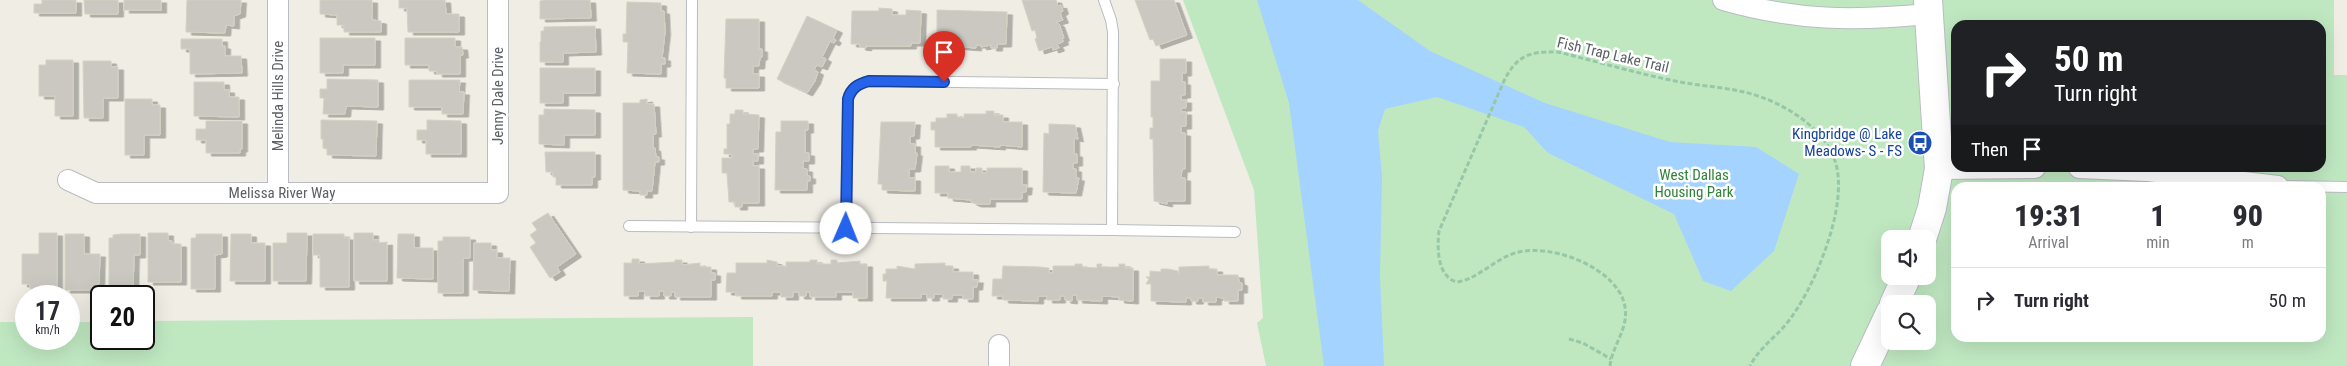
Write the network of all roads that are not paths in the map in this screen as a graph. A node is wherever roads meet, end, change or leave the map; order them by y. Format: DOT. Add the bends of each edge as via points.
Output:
graph roads {
  1 [pos="278,0"];
  2 [pos="498,0"];
  3 [pos="692,0"];
  4 [pos="1104,0"];
  5 [pos="1723,0"];
  6 [pos="1929,7"];
  7 [pos="1114,84"];
  8 [pos="1939,169"];
  9 [pos="1951,169"];
  10 [pos="2157,172"];
  11 [pos="68,180"];
  12 [pos="2243,182"];
  13 [pos="2326,186"];
  14 [pos="2347,186"];
  15 [pos="278,193"];
  16 [pos="498,193"];
  17 [pos="629,226"];
  18 [pos="691,227"];
  19 [pos="846,229"];
  20 [pos="1112,230"];
  21 [pos="1925,230"];
  22 [pos="1234,232"];
  23 [pos="1881,331"];
  24 [pos="999,345"];
  25 [pos="999,366"];
  26 [pos="1865,366"];
  1 -- 15 [label="street, Melinda Hills Drive"];
  2 -- 16 [label="street, Jenny Dale Drive"];
  3 -- 18 [label="lane"];
  4 -- 7 [label="lane" via="1113,32"];
  5 -- 6 [label="street" via="1809,18 1860,20"];
  6 -- 8 [label="street"];
  7 -- 19 [label="lane" via="869,81 860,84 848,99"];
  7 -- 20 [label="lane"];
  8 -- 9 [label="street"];
  8 -- 21 [label="street"];
  10 -- 12 [label="street"];
  11 -- 15 [label="street, Melissa River Way" via="96,193"];
  13 -- 14 [label="lane"];
  15 -- 16 [label="street, Melissa River Way"];
  17 -- 18 [label="lane"];
  18 -- 19 [label="lane"];
  19 -- 20 [label="lane"];
  20 -- 22 [label="lane"];
  23 -- 26 [label="street"];
  24 -- 25 [label="street"];
}
